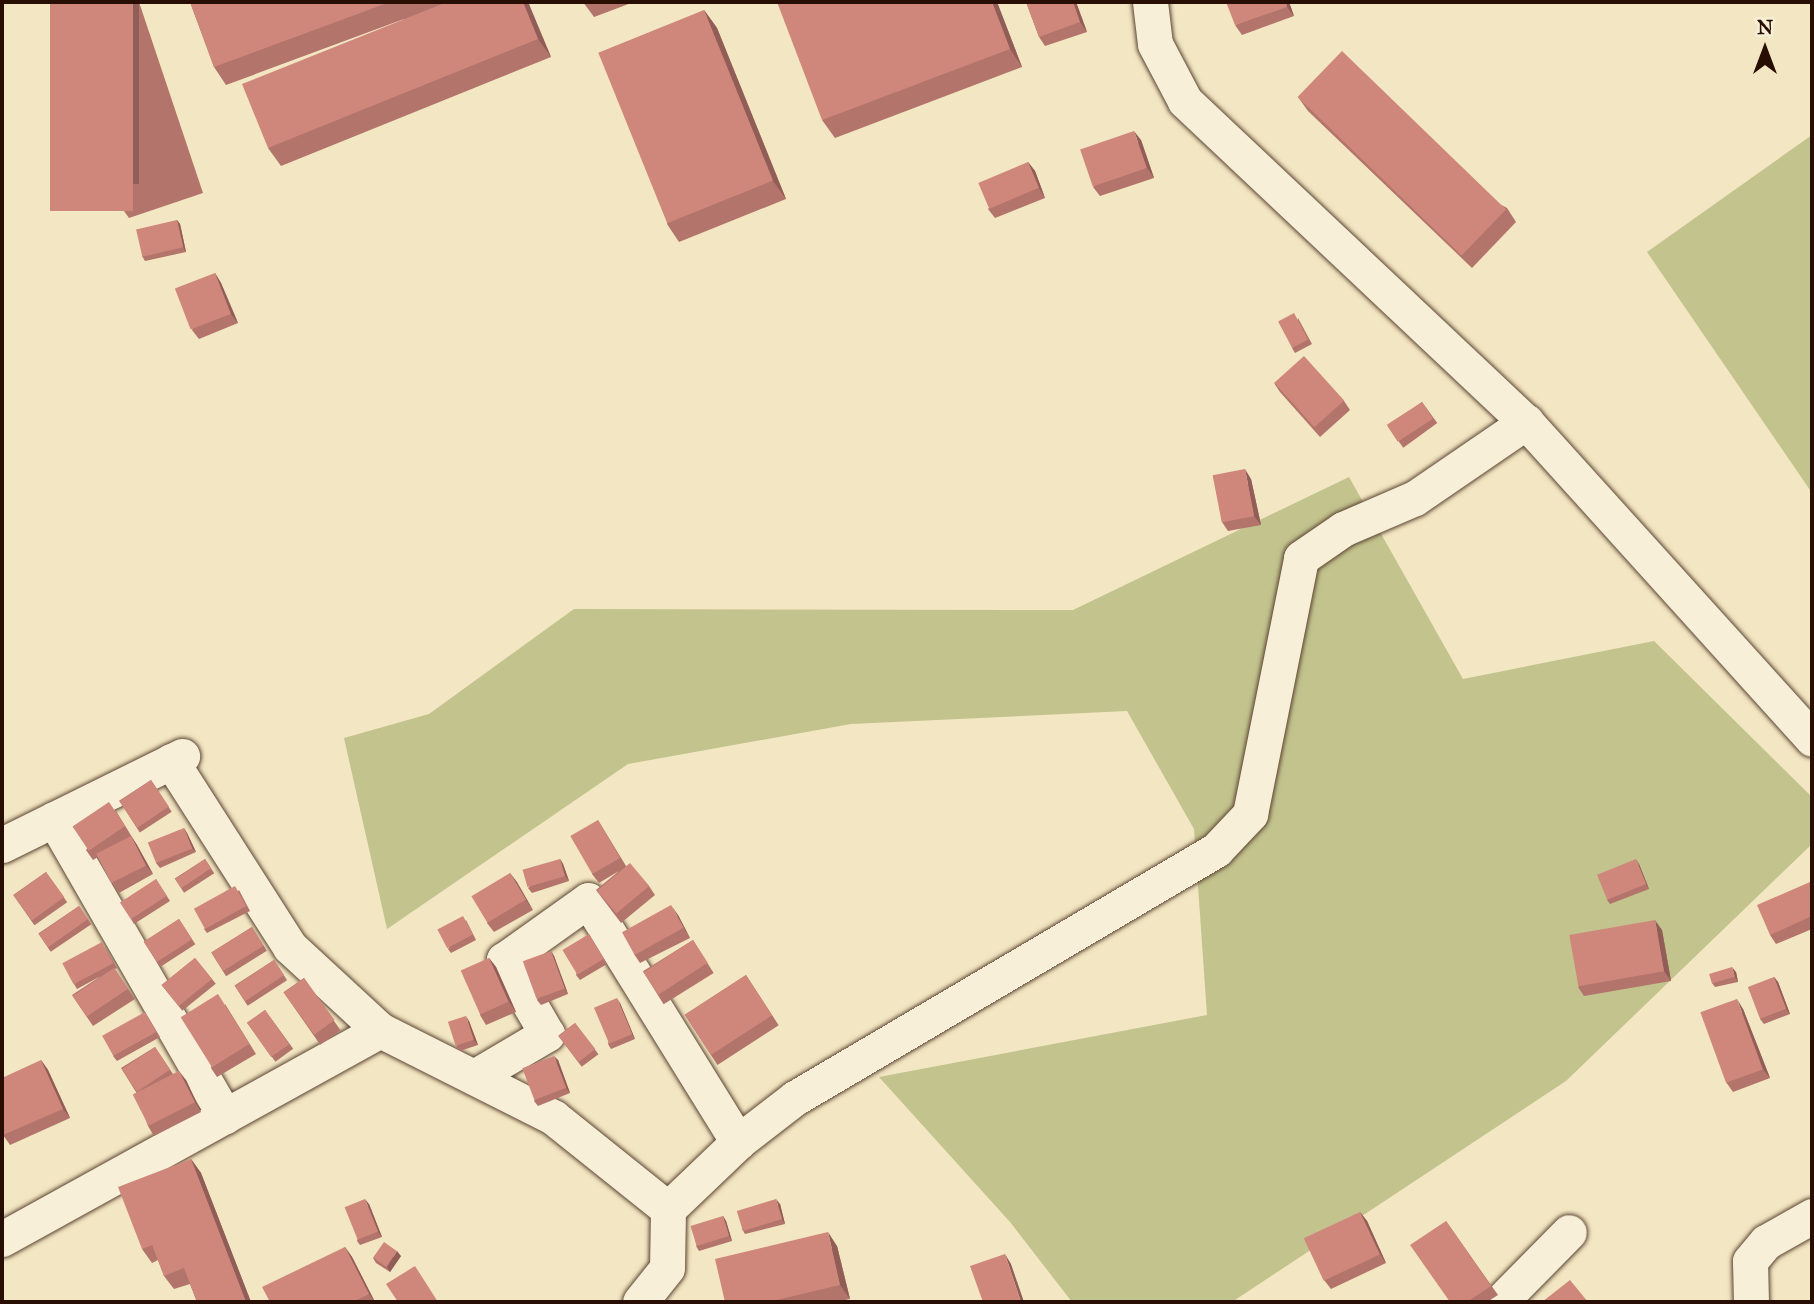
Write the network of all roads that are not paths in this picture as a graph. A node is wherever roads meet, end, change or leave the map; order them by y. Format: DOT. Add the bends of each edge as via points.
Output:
graph roads {
  1 [pos="1150,2"];
  2 [pos="1526,422"];
  3 [pos="1812,739"];
  4 [pos="54,819"];
  5 [pos="2,845"];
  6 [pos="380,1030"];
  7 [pos="474,1077"];
  8 [pos="225,1116"];
  9 [pos="738,1142"];
  10 [pos="668,1209"];
  11 [pos="1812,1216"];
  12 [pos="1569,1232"];
  13 [pos="2,1239"];
  14 [pos="1741,1298"];
  15 [pos="640,1302"];
  16 [pos="1500,1302"];
  1 -- 2 [label="street" via="1154,44 1185,101"];
  2 -- 3 [label="street"];
  2 -- 9 [label="street" via="1415,498 1343,529 1301,558 1250,814 1216,850 795,1098"];
  4 -- 5 [label="street"];
  4 -- 6 [label="street" via="176,759 290,947"];
  4 -- 8 [label="street"];
  6 -- 7 [label="street"];
  6 -- 8 [label="street"];
  7 -- 9 [label="street" via="547,1034 504,960 588,900"];
  7 -- 10 [label="street" via="554,1117"];
  8 -- 13 [label="street"];
  9 -- 10 [label="street"];
  10 -- 15 [label="street" via="667,1268"];
  11 -- 14 [label="street" via="1766,1242 1750,1261"];
  12 -- 16 [label="street"];
}
